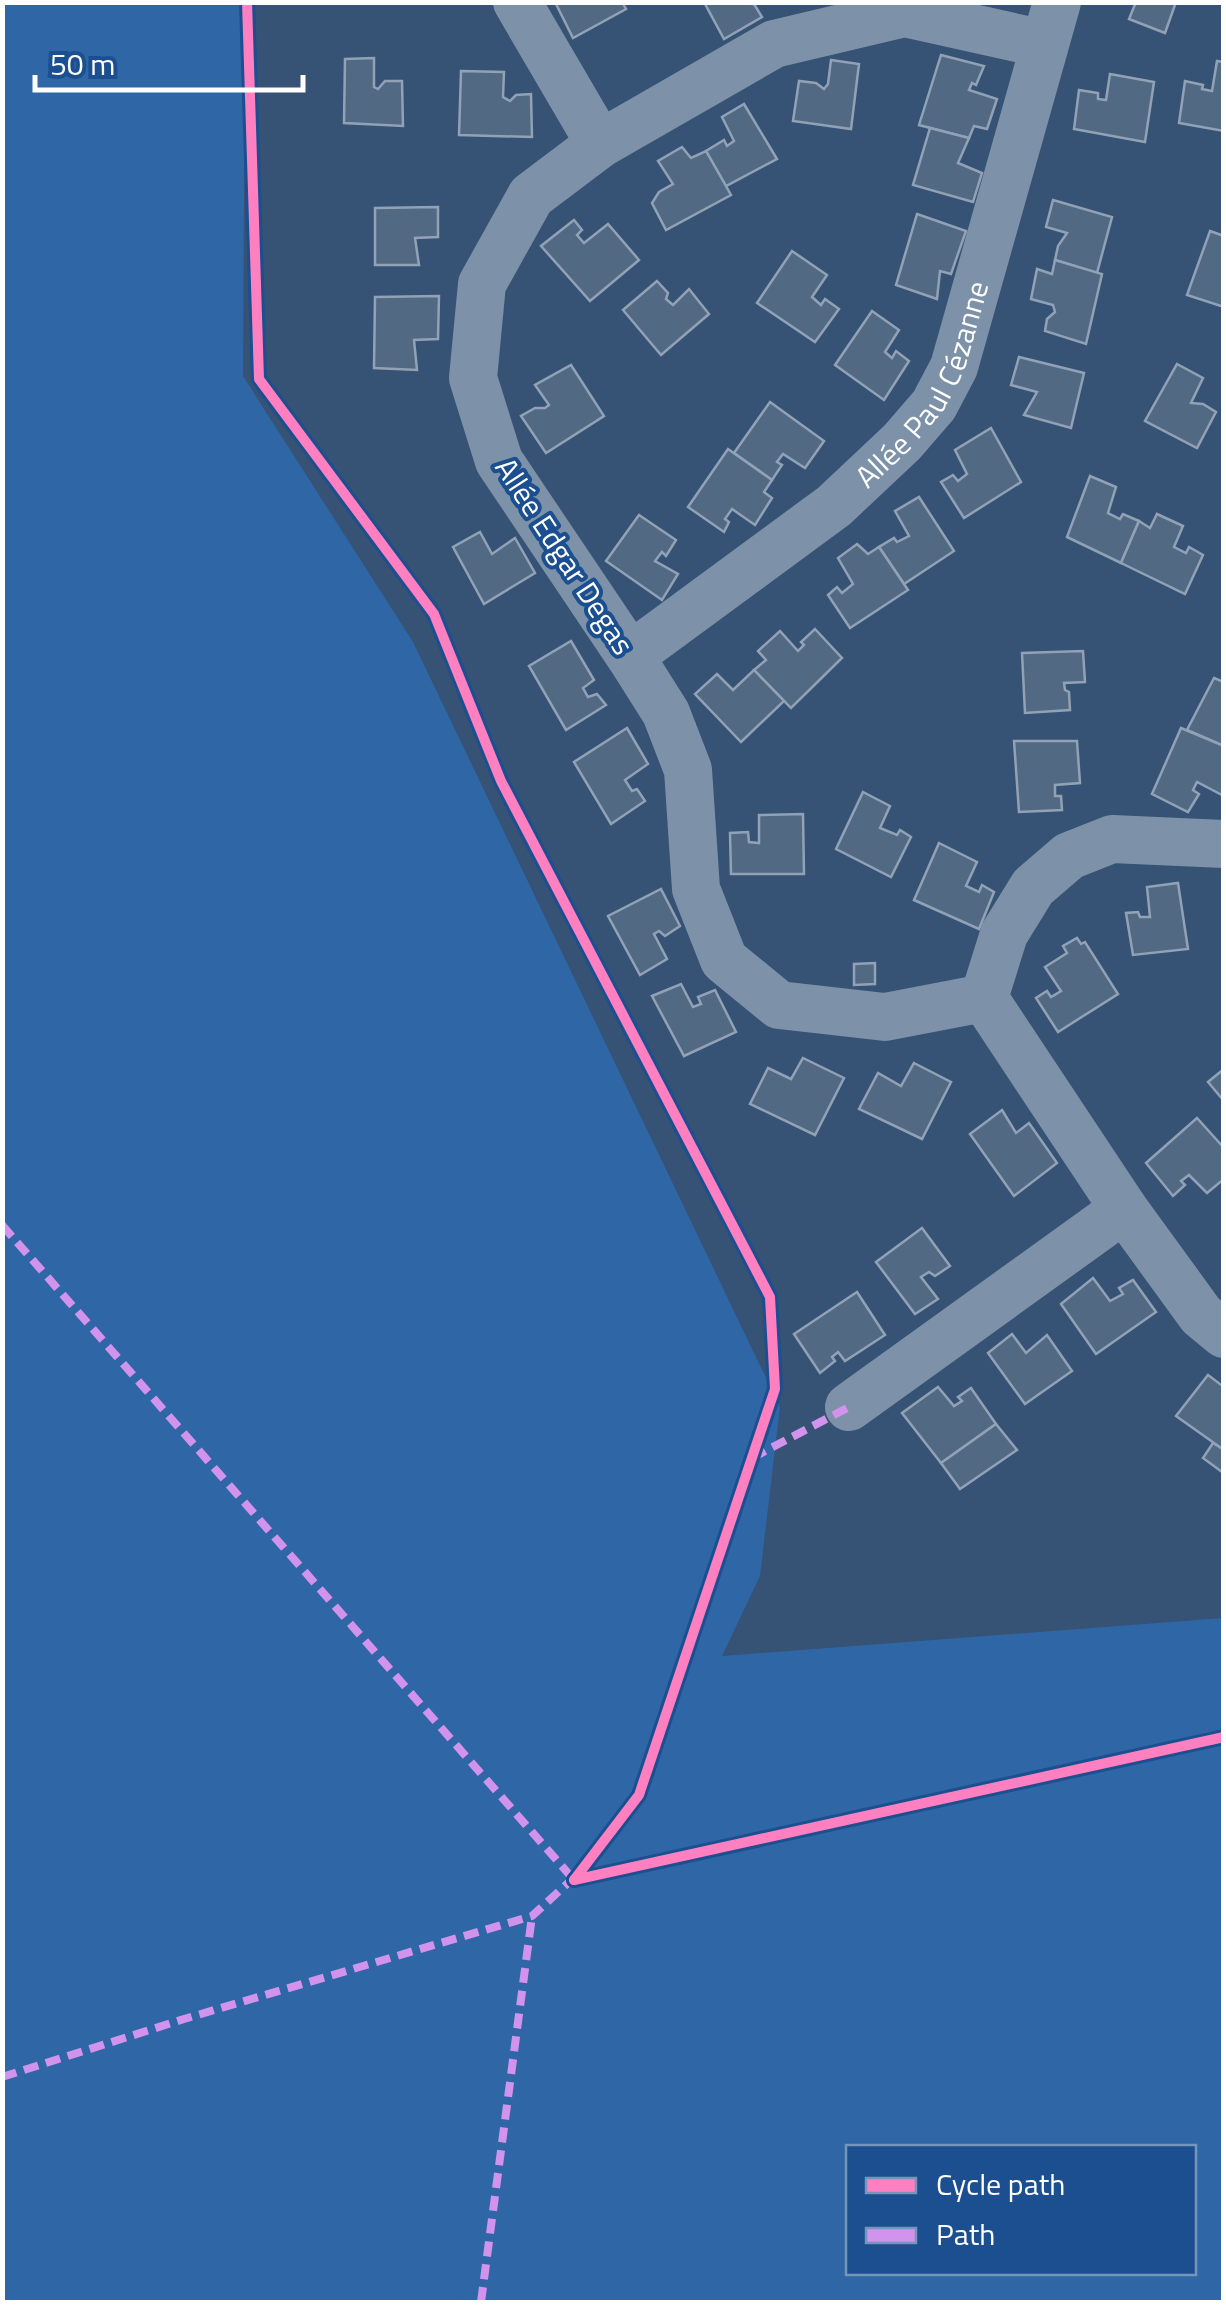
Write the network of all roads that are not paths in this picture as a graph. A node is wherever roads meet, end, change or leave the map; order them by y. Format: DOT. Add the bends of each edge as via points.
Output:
graph roads {
  1 [pos="517,2"];
  2 [pos="1050,23"];
  3 [pos="600,144"];
  4 [pos="630,656"];
  5 [pos="1224,844"];
  6 [pos="984,998"];
  7 [pos="1124,1209"];
  8 [pos="1224,1334"];
  9 [pos="849,1407"];
  1 -- 3 [label="street"];
  2 -- 3 [label="street, Allée Edgar Degas" via="905,13 774,44"];
  2 -- 4 [label="street, Allée Paul Cézanne" via="954,367 934,404 834,506"];
  3 -- 4 [label="street, Allée Edgar Degas" via="531,196 482,284 473,378 499,460"];
  4 -- 6 [label="street, Allée Edgar Degas" via="666,713 688,770 696,889 724,960 779,1005 885,1017"];
  5 -- 6 [label="street" via="1112,839 1069,856 1034,887 1004,934"];
  6 -- 7 [label="street"];
  7 -- 8 [label="street" via="1200,1316"];
  7 -- 9 [label="street"];
}
